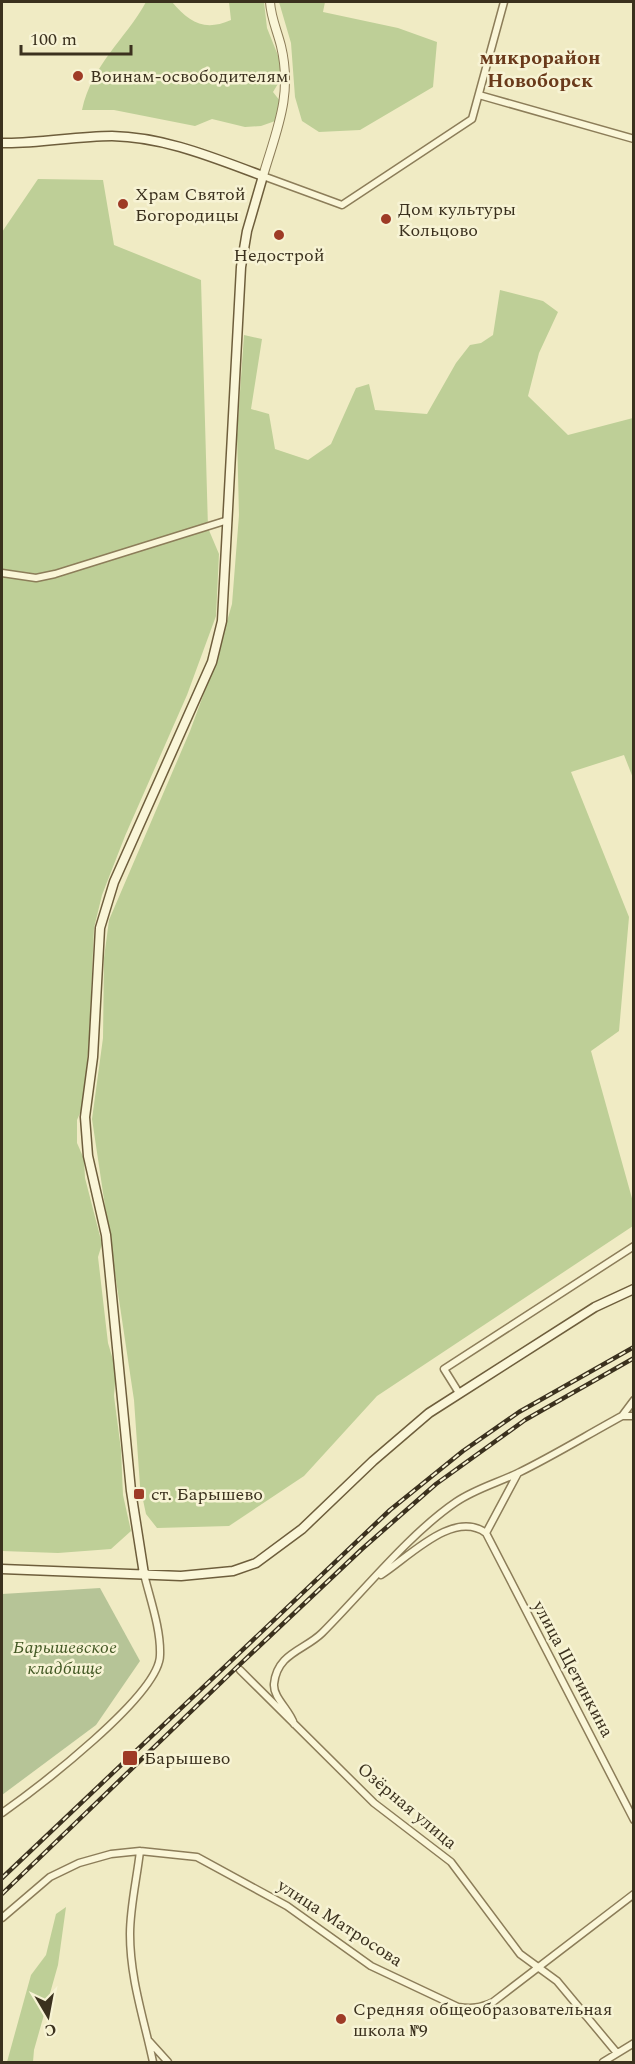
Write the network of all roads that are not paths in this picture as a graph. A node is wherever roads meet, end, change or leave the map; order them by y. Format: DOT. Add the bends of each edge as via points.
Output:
graph roads {
  1 [pos="270,2"];
  2 [pos="504,2"];
  3 [pos="478,95"];
  4 [pos="633,139"];
  5 [pos="2,143"];
  6 [pos="262,176"];
  7 [pos="228,520"];
  8 [pos="2,573"];
  9 [pos="633,1246"];
  10 [pos="633,1289"];
  11 [pos="459,1393"];
  12 [pos="633,1400"];
  13 [pos="622,1416"];
  14 [pos="633,1416"];
  15 [pos="518,1473"];
  16 [pos="486,1533"];
  17 [pos="2,1569"];
  18 [pos="144,1574"];
  19 [pos="376,1579"];
  20 [pos="240,1670"];
  21 [pos="295,1724"];
  22 [pos="2,1813"];
  23 [pos="633,1820"];
  24 [pos="140,1851"];
  25 [pos="633,1894"];
  26 [pos="2,1918"];
  27 [pos="536,1966"];
  28 [pos="148,2040"];
  29 [pos="633,2043"];
  30 [pos="617,2054"];
  31 [pos="153,2062"];
  32 [pos="168,2062"];
  33 [pos="603,2062"];
  1 -- 6 [label="street" via="281,46 284,98 282,121"];
  2 -- 3 [label="street"];
  3 -- 4 [label="street"];
  3 -- 6 [label="street" via="472,118 342,205"];
  5 -- 6 [label="main road" via="110,136 148,139"];
  6 -- 7 [label="main road" via="241,267"];
  7 -- 8 [label="street" via="55,574 36,578"];
  7 -- 18 [label="main road" via="222,621 212,662 114,882 100,928 93,1057 85,1117 88,1156 106,1235 131,1491"];
  9 -- 11 [label="street" via="444,1369"];
  10 -- 11 [label="main road" via="595,1307"];
  11 -- 18 [label="main road" via="373,1461 302,1529 256,1563 210,1575"];
  12 -- 13 [label="street"];
  13 -- 14 [label="street"];
  13 -- 15 [label="street"];
  15 -- 16 [label="street"];
  15 -- 19 [label="street" via="455,1503"];
  16 -- 19 [label="street" via="469,1527 432,1536"];
  16 -- 23 [label="street, улица Щетинкина"];
  17 -- 18 [label="main road"];
  18 -- 22 [label="street" via="160,1655 154,1678 42,1784"];
  19 -- 21 [label="street" via="320,1636 291,1652 280,1667 275,1689"];
  20 -- 21 [label="street, Озёрная улица"];
  21 -- 27 [label="street, Озёрная улица" via="374,1803 451,1862 520,1954"];
  24 -- 26 [label="street, улица Матросова" via="79,1863 50,1877"];
  24 -- 27 [label="street, улица Матросова" via="197,1857 287,1906 371,1966 458,2007 481,2008 493,2002"];
  24 -- 28 [label="street" via="130,1932 134,1987"];
  25 -- 27 [label="street, улица Матросова"];
  27 -- 30 [label="street, Озёрная улица" via="557,1981"];
  28 -- 31 [label="street"];
  28 -- 32 [label="street"];
  29 -- 30 [label="street"];
  30 -- 33 [label="street"];
}
